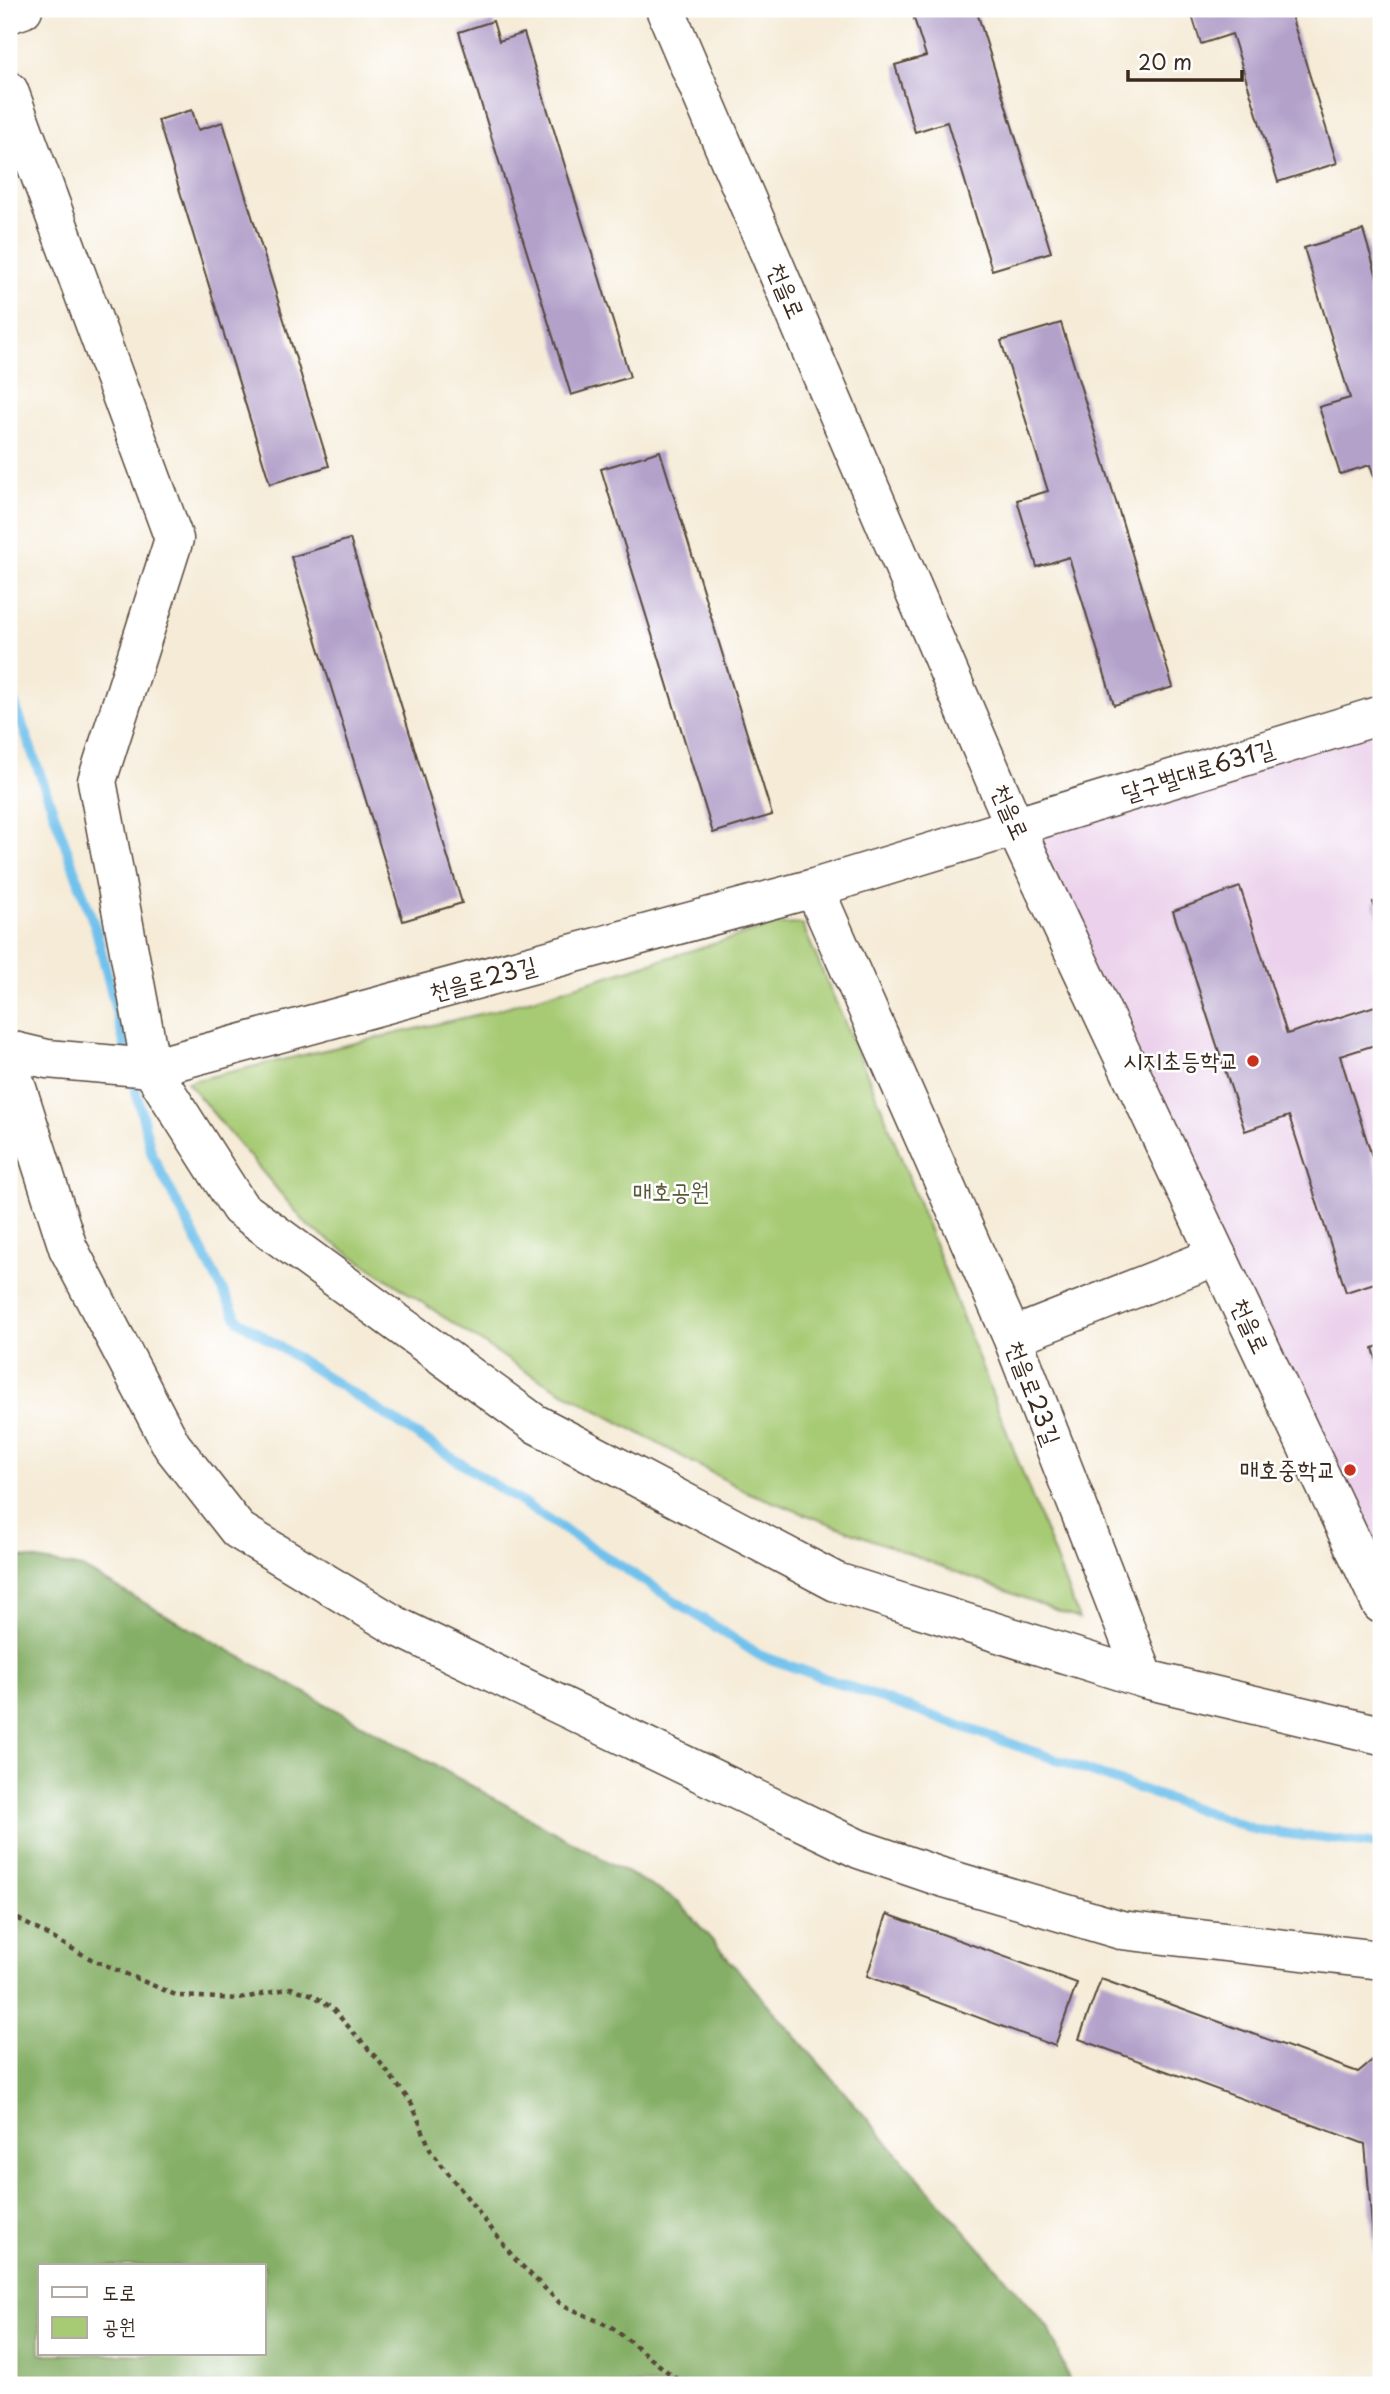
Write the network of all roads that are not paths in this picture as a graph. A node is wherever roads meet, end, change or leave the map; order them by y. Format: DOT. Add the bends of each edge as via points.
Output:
graph roads {
  1 [pos="23,9"];
  2 [pos="665,9"];
  3 [pos="9,14"];
  4 [pos="9,91"];
  5 [pos="1381,715"];
  6 [pos="1015,827"];
  7 [pos="814,888"];
  8 [pos="9,1051"];
  9 [pos="9,1063"];
  10 [pos="151,1068"];
  11 [pos="1217,1256"];
  12 [pos="1012,1338"];
  13 [pos="1381,1604"];
  14 [pos="1145,1679"];
  15 [pos="1381,1735"];
  16 [pos="1381,1960"];
  1 -- 3 [label="street"];
  2 -- 6 [label="street, 천을로"];
  4 -- 10 [label="street" via="174,539 97,781"];
  5 -- 6 [label="street, 달구벌대로631길"];
  6 -- 7 [label="street, 천을로23길"];
  6 -- 11 [label="street, 천을로"];
  7 -- 10 [label="street, 천을로23길"];
  7 -- 12 [label="street, 천을로23길"];
  8 -- 10 [label="street"];
  9 -- 16 [label="street" via="68,1248 172,1446 238,1530 398,1627 859,1849 1121,1930"];
  10 -- 14 [label="street" via="240,1208 534,1423 836,1582"];
  11 -- 12 [label="street"];
  11 -- 13 [label="street, 천을로"];
  12 -- 14 [label="street, 천을로23길"];
  14 -- 15 [label="street"];
}
